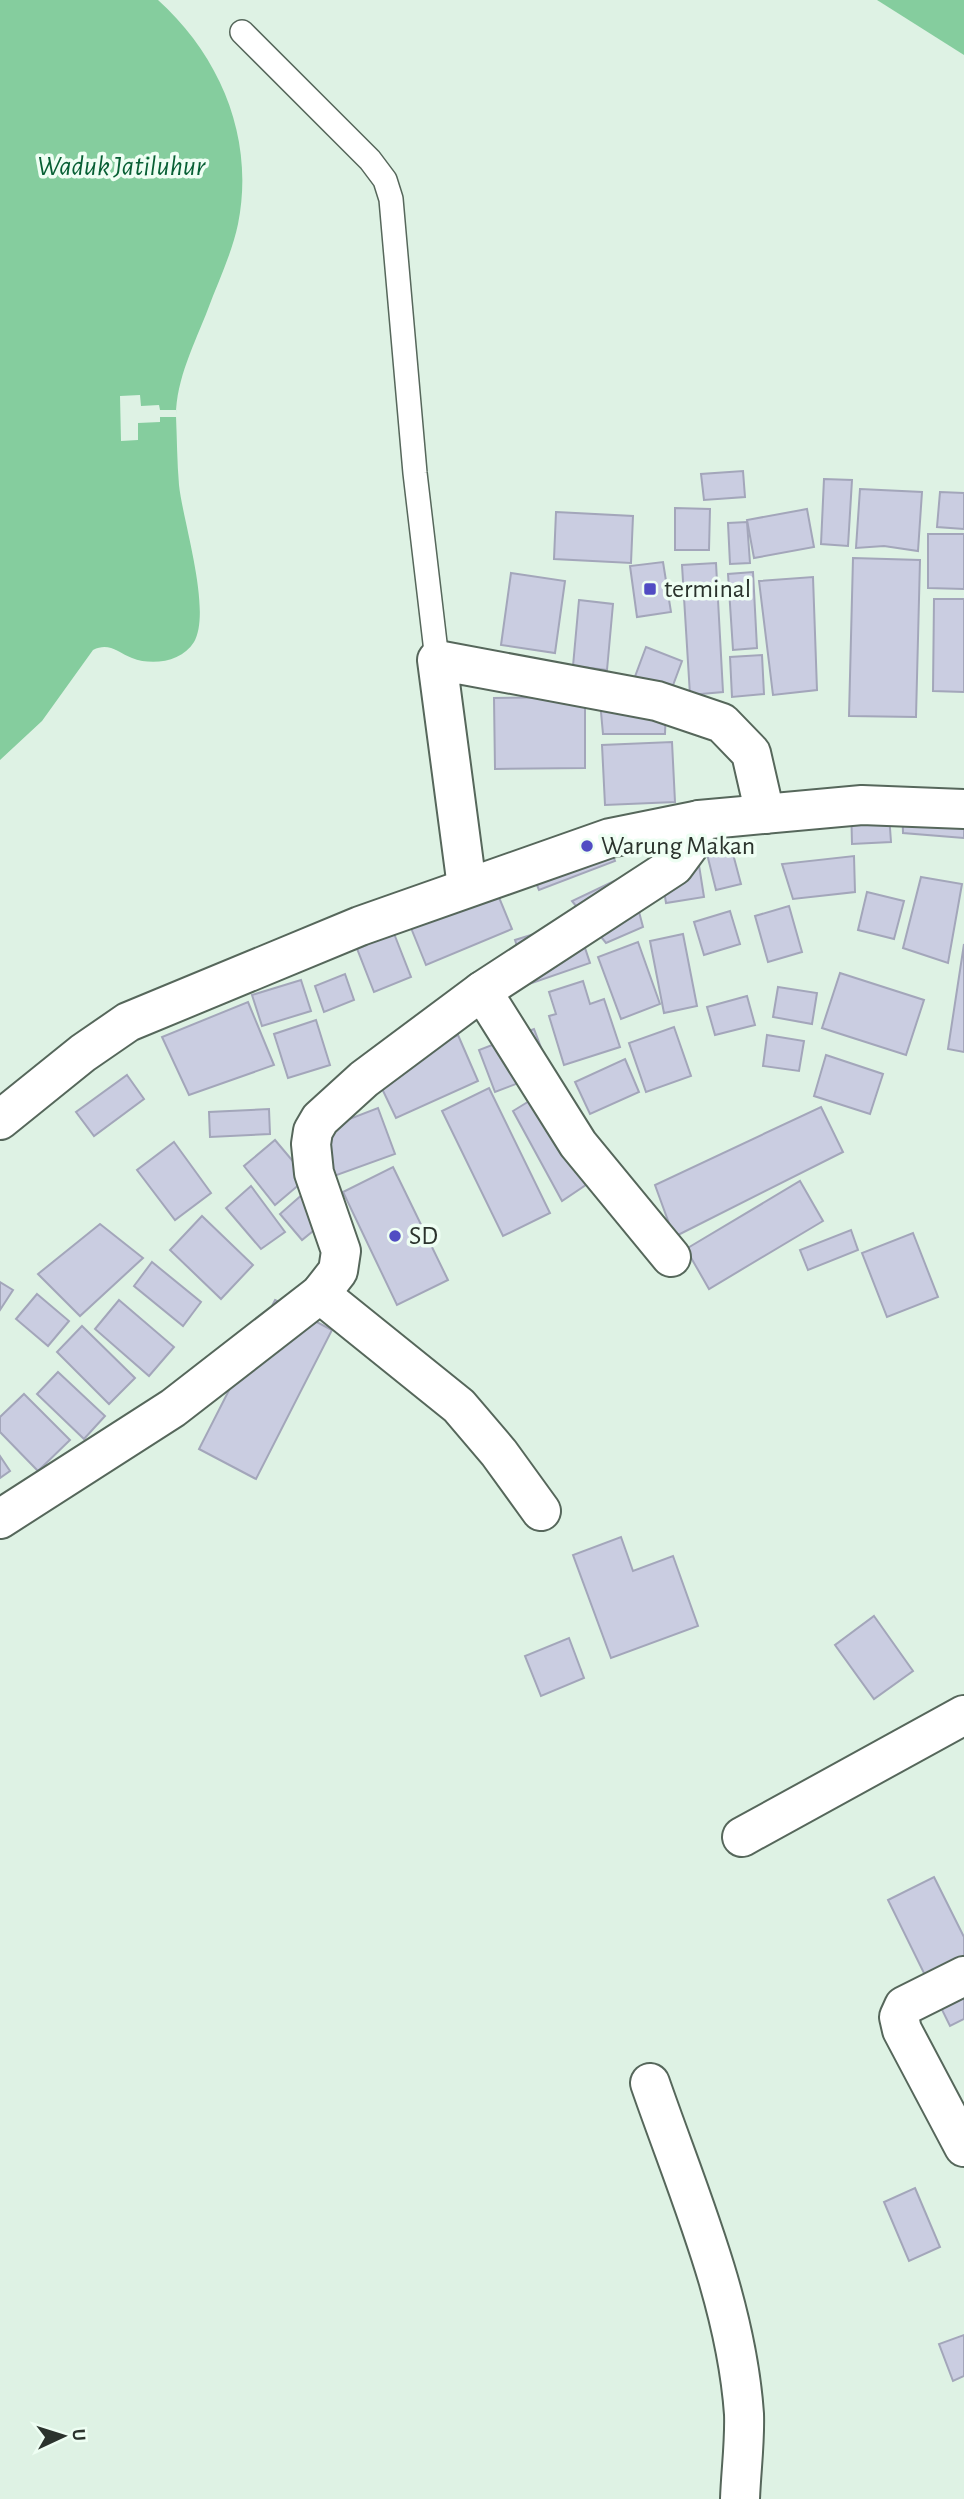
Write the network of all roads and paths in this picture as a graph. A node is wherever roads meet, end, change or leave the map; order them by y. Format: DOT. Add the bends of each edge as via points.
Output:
graph roads {
  1 [pos="242,32"];
  2 [pos="437,660"];
  3 [pos="964,809"];
  4 [pos="765,814"];
  5 [pos="699,820"];
  6 [pos="467,887"];
  7 [pos="482,991"];
  8 [pos="0,1120"];
  9 [pos="671,1257"];
  10 [pos="320,1294"];
  11 [pos="541,1511"];
  12 [pos="0,1519"];
  13 [pos="964,1715"];
  14 [pos="742,1837"];
  15 [pos="964,1976"];
  16 [pos="650,2082"];
  17 [pos="964,2147"];
  18 [pos="740,2499"];
  1 -- 2 [label="lane" via="362,150 385,180 391,199"];
  2 -- 4 [label="street" via="657,701 722,723 751,753"];
  2 -- 6 [label="street"];
  3 -- 4 [label="street" via="862,805"];
  4 -- 5 [label="street"];
  5 -- 6 [label="street" via="610,838"];
  5 -- 7 [label="street" via="691,843 674,866"];
  6 -- 8 [label="street" via="128,1022"];
  7 -- 9 [label="street" via="578,1144"];
  7 -- 10 [label="street" via="364,1079 320,1118 313,1131 314,1173 341,1251 338,1271"];
  10 -- 11 [label="street" via="459,1406"];
  10 -- 12 [label="street" via="173,1408"];
  13 -- 14 [label="street"];
  15 -- 17 [label="street" via="910,2002 899,2017"];
  16 -- 18 [label="street" via="719,2284 737,2357 744,2416"];
}
